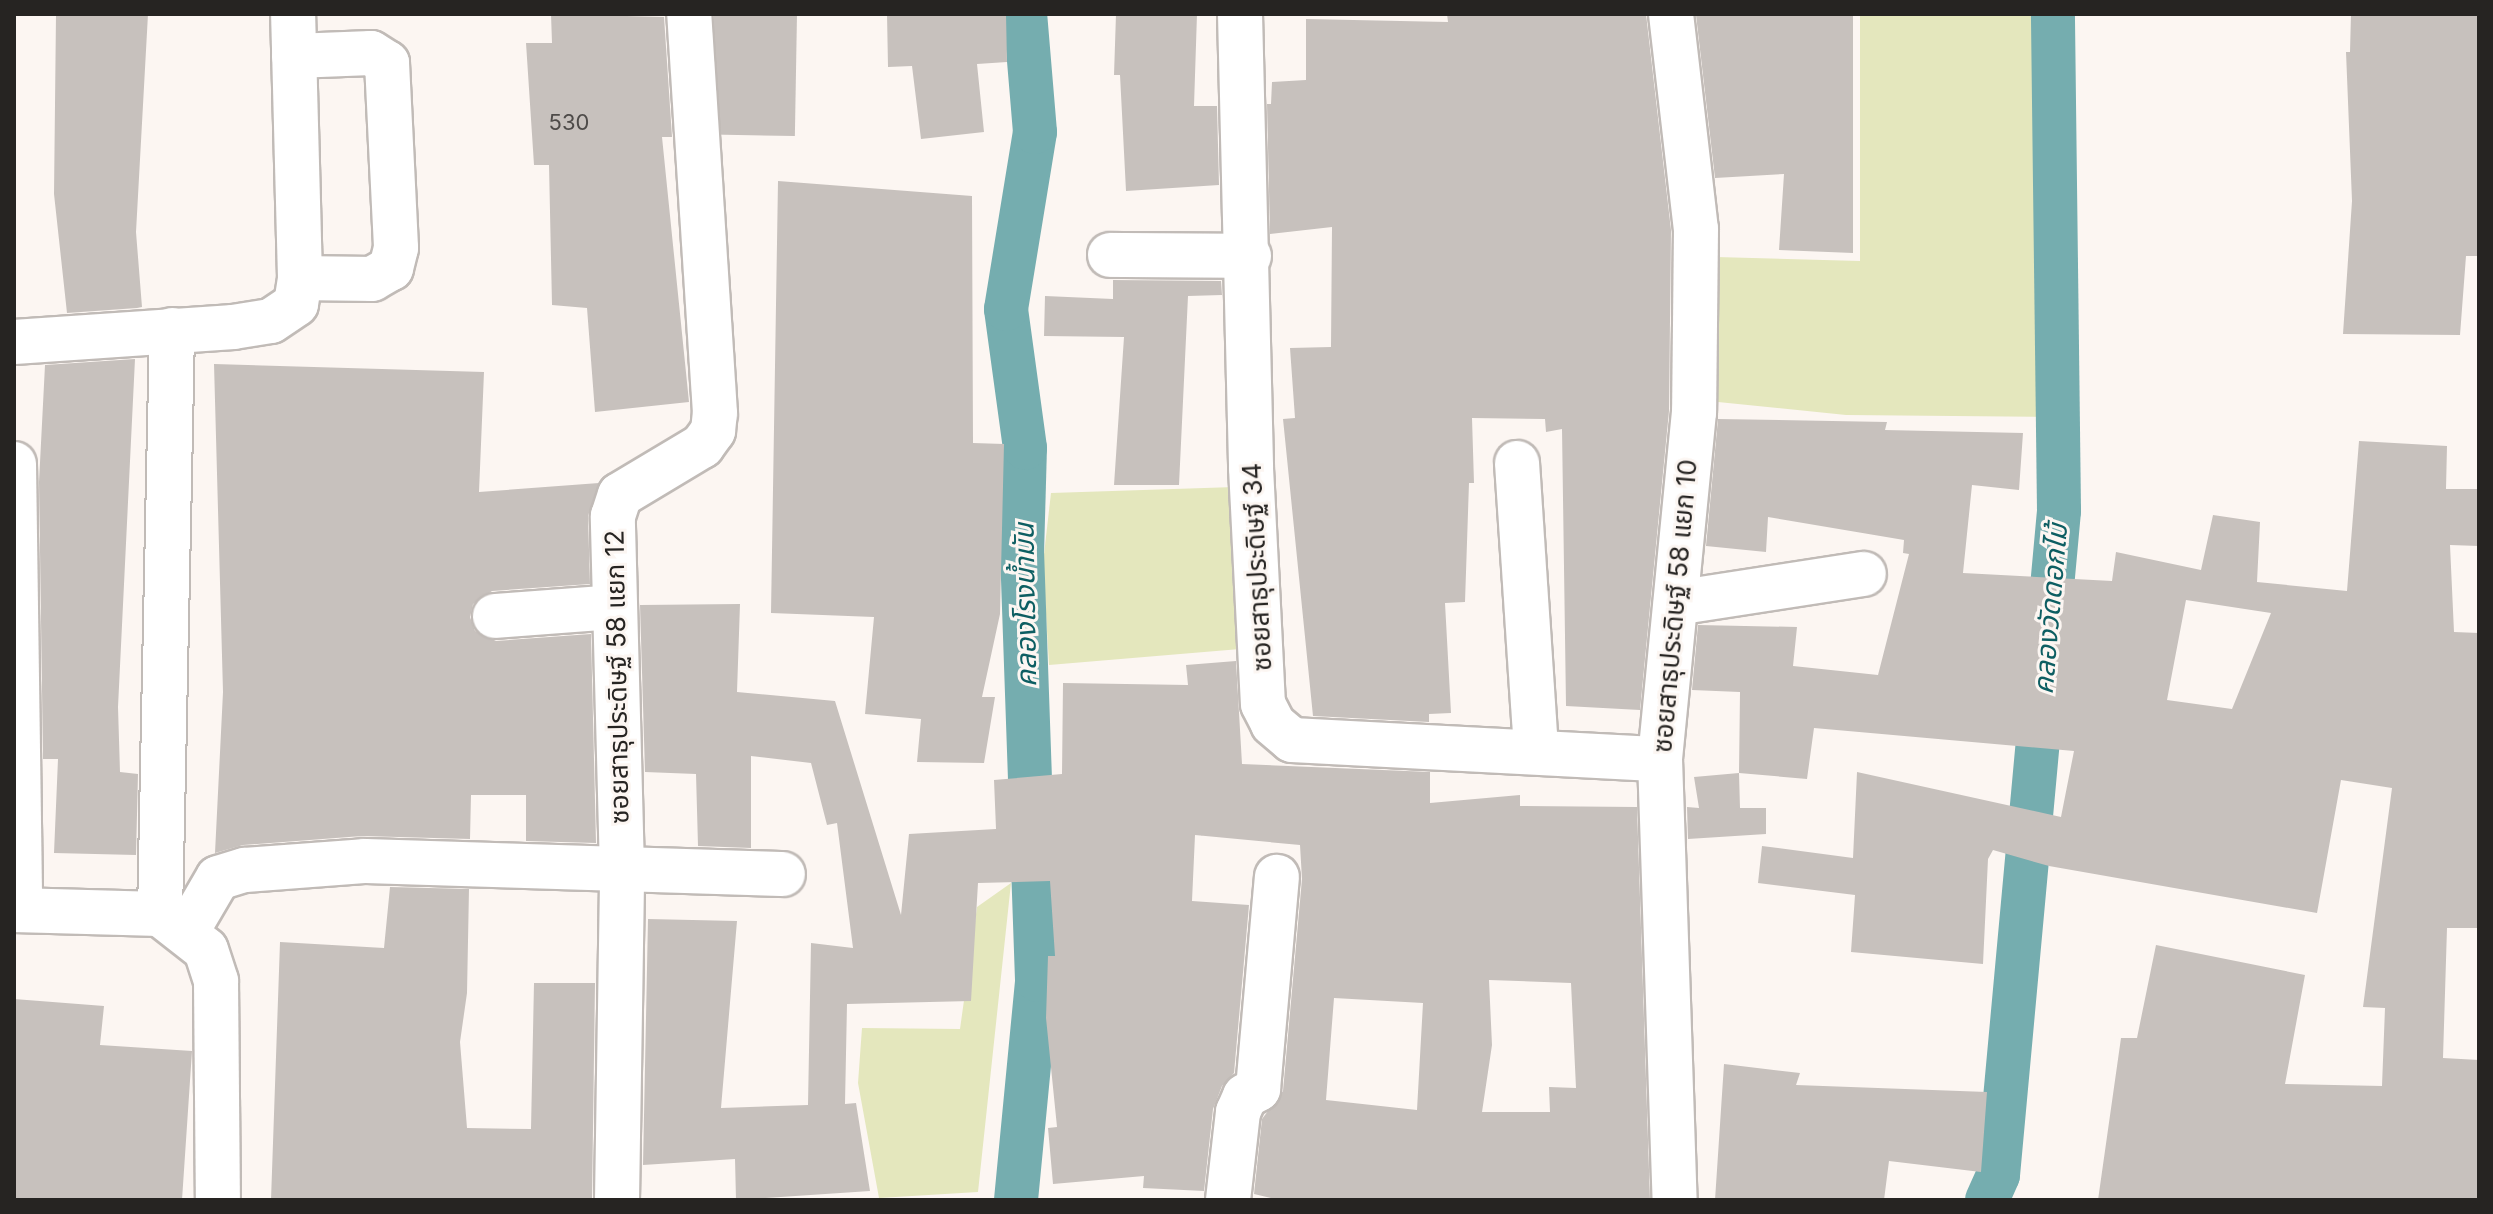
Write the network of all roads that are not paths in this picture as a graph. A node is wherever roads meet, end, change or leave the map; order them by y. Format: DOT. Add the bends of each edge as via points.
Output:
graph roads {
  1 [pos="689,14"];
  2 [pos="1240,14"];
  3 [pos="1671,14"];
  4 [pos="294,35"];
  5 [pos="1110,255"];
  6 [pos="1249,256"];
  7 [pos="300,278"];
  8 [pos="172,330"];
  9 [pos="14,342"];
  10 [pos="1517,463"];
  11 [pos="14,464"];
  12 [pos="1864,574"];
  13 [pos="1676,603"];
  14 [pos="615,607"];
  15 [pos="495,616"];
  16 [pos="1536,751"];
  17 [pos="1660,759"];
  18 [pos="622,870"];
  19 [pos="783,874"];
  20 [pos="1277,877"];
  21 [pos="17,910"];
  22 [pos="174,922"];
  23 [pos="218,1200"];
  24 [pos="617,1200"];
  25 [pos="1228,1200"];
  26 [pos="1675,1200"];
  1 -- 14 [label="street, ซอยสาธุประดิษฐ์ 58 แยก 12" via="713,431 702,446 620,495 613,516"];
  2 -- 6 [label="street, ซอยสาธุประดิษฐ์ 34"];
  3 -- 13 [label="street, ซอยสาธุประดิษฐ์ 58 แยก 10" via="1696,229 1694,412"];
  4 -- 7 [label="street"];
  4 -- 7 [label="street" via="371,53 387,63 396,248 391,268 372,279"];
  5 -- 6 [label="street"];
  6 -- 16 [label="street, ซอยสาธุประดิษฐ์ 34" via="1251,468 1263,704 1273,724 1292,740"];
  7 -- 8 [label="street" via="296,304 271,321"];
  8 -- 9 [label="street"];
  8 -- 22 [label="street"];
  10 -- 16 [label="street"];
  11 -- 21 [label="street"];
  12 -- 13 [label="street"];
  13 -- 17 [label="street, ซอยสาธุประดิษฐ์ 58 แยก 10"];
  14 -- 15 [label="street"];
  14 -- 18 [label="street, ซอยสาธุประดิษฐ์ 58 แยก 12"];
  16 -- 17 [label="street, ซอยสาธุประดิษฐ์ 34"];
  17 -- 26 [label="street, ซอยสาธุประดิษฐ์ 58 แยก 10"];
  18 -- 19 [label="street"];
  18 -- 22 [label="street" via="364,861 245,870 218,878"];
  18 -- 24 [label="street, ซอยสาธุประดิษฐ์ 58 แยก 12"];
  20 -- 25 [label="street" via="1258,1089 1245,1096 1238,1112"];
  21 -- 22 [label="street"];
  22 -- 23 [label="street" via="206,950 216,981"];
}
